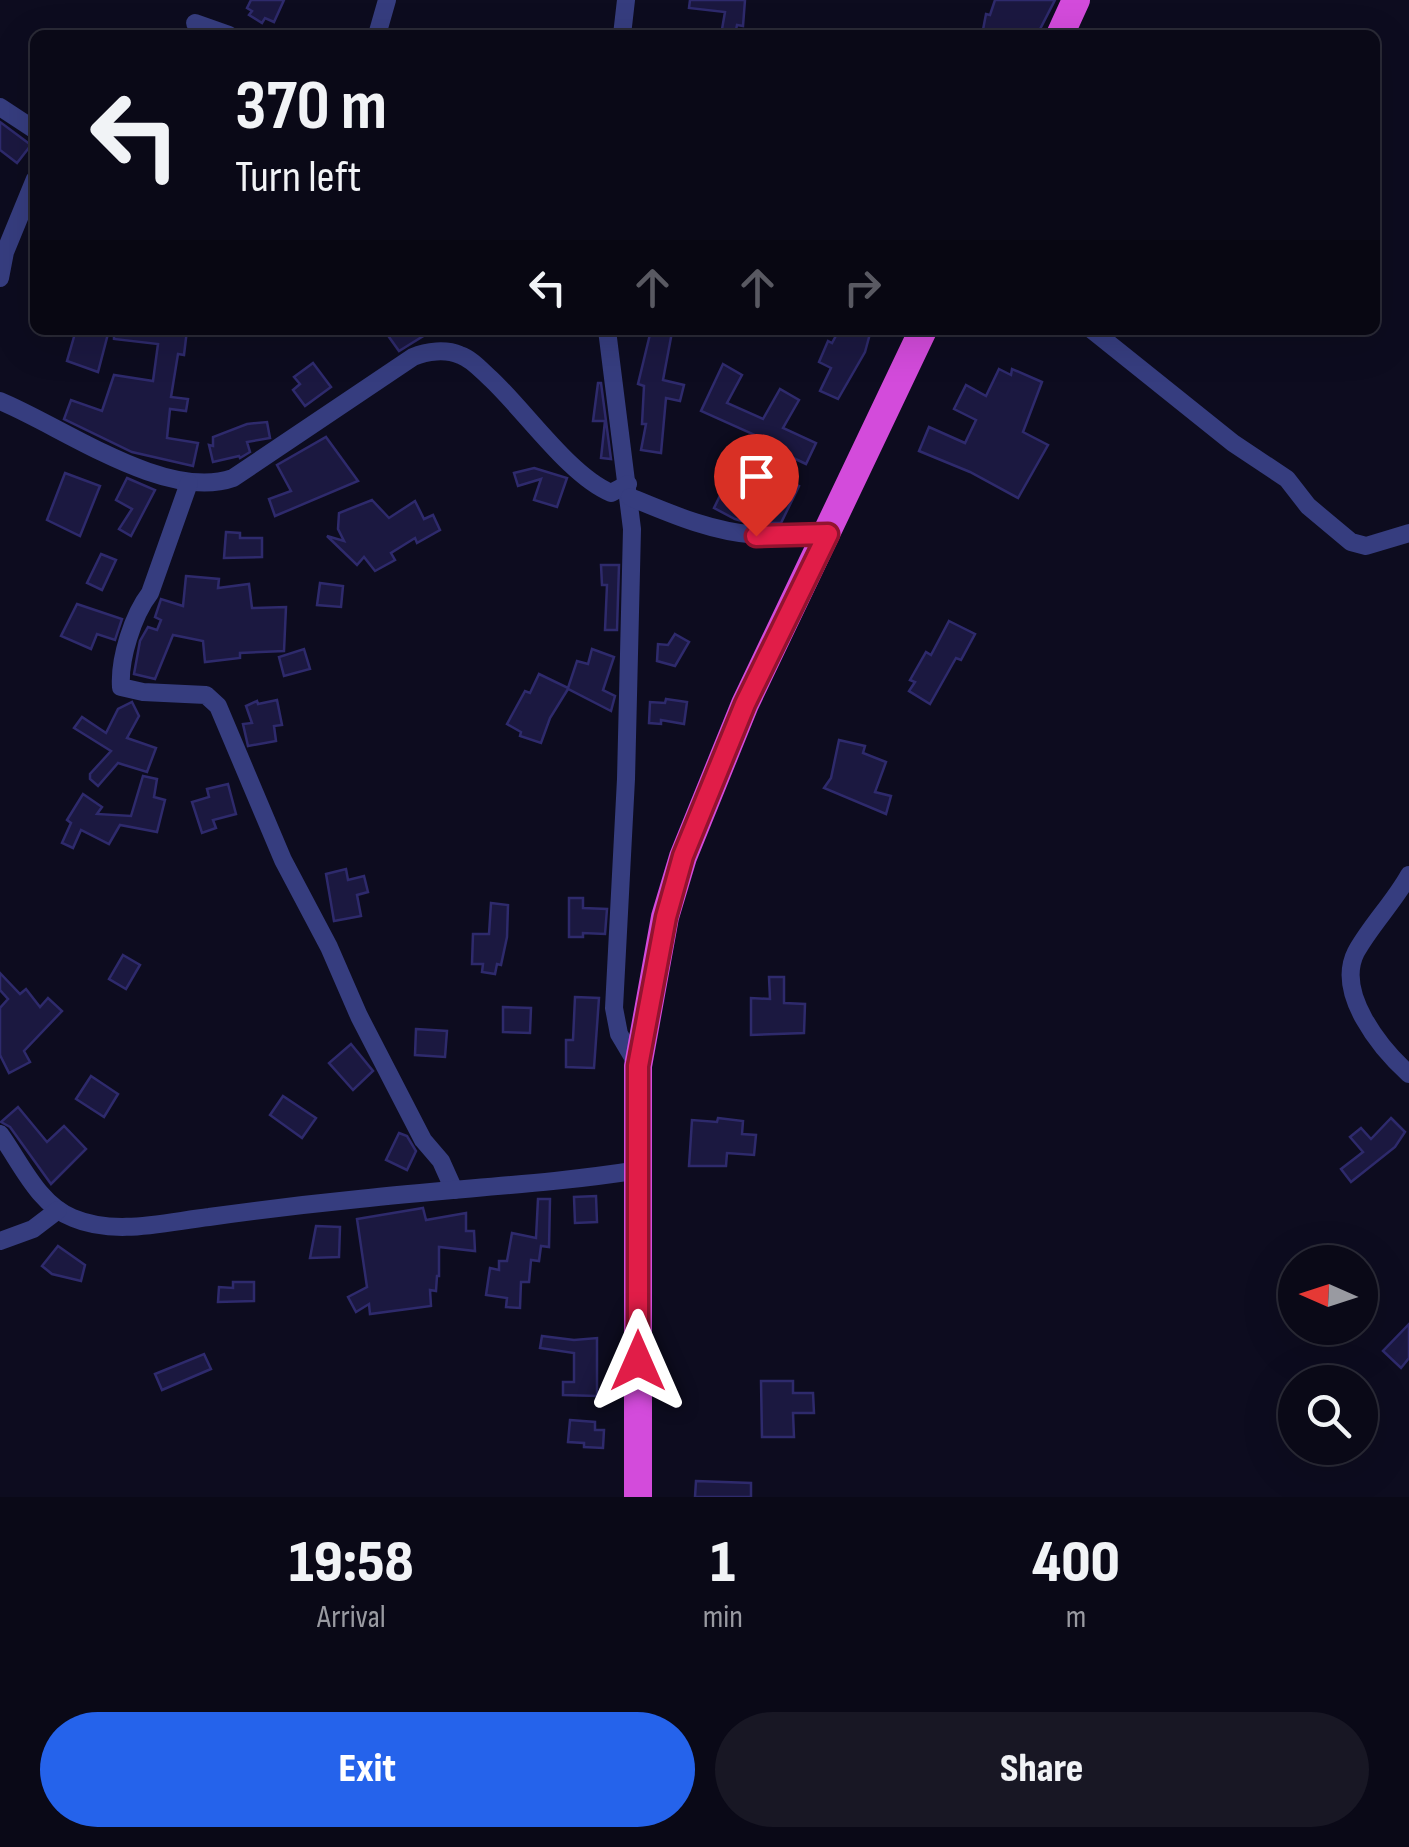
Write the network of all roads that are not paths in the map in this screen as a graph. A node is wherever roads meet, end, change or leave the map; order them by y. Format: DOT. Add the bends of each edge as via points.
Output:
graph roads {
  1 [pos="387,0"];
  2 [pos="626,0"];
  3 [pos="1076,0"];
  4 [pos="195,23"];
  5 [pos="215,30"];
  6 [pos="378,30"];
  7 [pos="623,30"];
  8 [pos="1062,30"];
  9 [pos="0,107"];
  10 [pos="30,127"];
  11 [pos="30,191"];
  12 [pos="0,278"];
  13 [pos="607,335"];
  14 [pos="920,335"];
  15 [pos="1098,335"];
  16 [pos="0,401"];
  17 [pos="188,483"];
  18 [pos="629,490"];
  19 [pos="1409,533"];
  20 [pos="828,534"];
  21 [pos="1409,874"];
  22 [pos="638,1066"];
  23 [pos="1409,1074"];
  24 [pos="0,1134"];
  25 [pos="638,1170"];
  26 [pos="454,1190"];
  27 [pos="58,1210"];
  28 [pos="0,1241"];
  29 [pos="638,1497"];
  1 -- 6 [label="street"];
  2 -- 7 [label="street"];
  3 -- 8 [label="highway"];
  4 -- 5 [label="street"];
  9 -- 10 [label="street"];
  11 -- 12 [label="street"];
  13 -- 18 [label="street"];
  14 -- 20 [label="highway"];
  15 -- 19 [label="street" via="1287,479 1352,542 1366,546"];
  16 -- 17 [label="street" via="113,457"];
  17 -- 18 [label="street" via="233,478 414,357 442,352 459,354 485,374 596,487"];
  17 -- 26 [label="street" via="150,593 138,608 121,687 206,695 218,706 359,1016"];
  18 -- 20 [label="street" via="694,524 756,536"];
  18 -- 22 [label="street" via="633,577 614,995 619,1034"];
  20 -- 22 [label="highway" via="745,704 683,856"];
  21 -- 23 [label="street" via="1355,955 1353,975 1367,1026"];
  22 -- 25 [label="highway"];
  24 -- 27 [label="street"];
  25 -- 26 [label="street"];
  25 -- 29 [label="highway"];
  26 -- 27 [label="street" via="133,1226 82,1221"];
  27 -- 28 [label="street" via="32,1230"];
}
